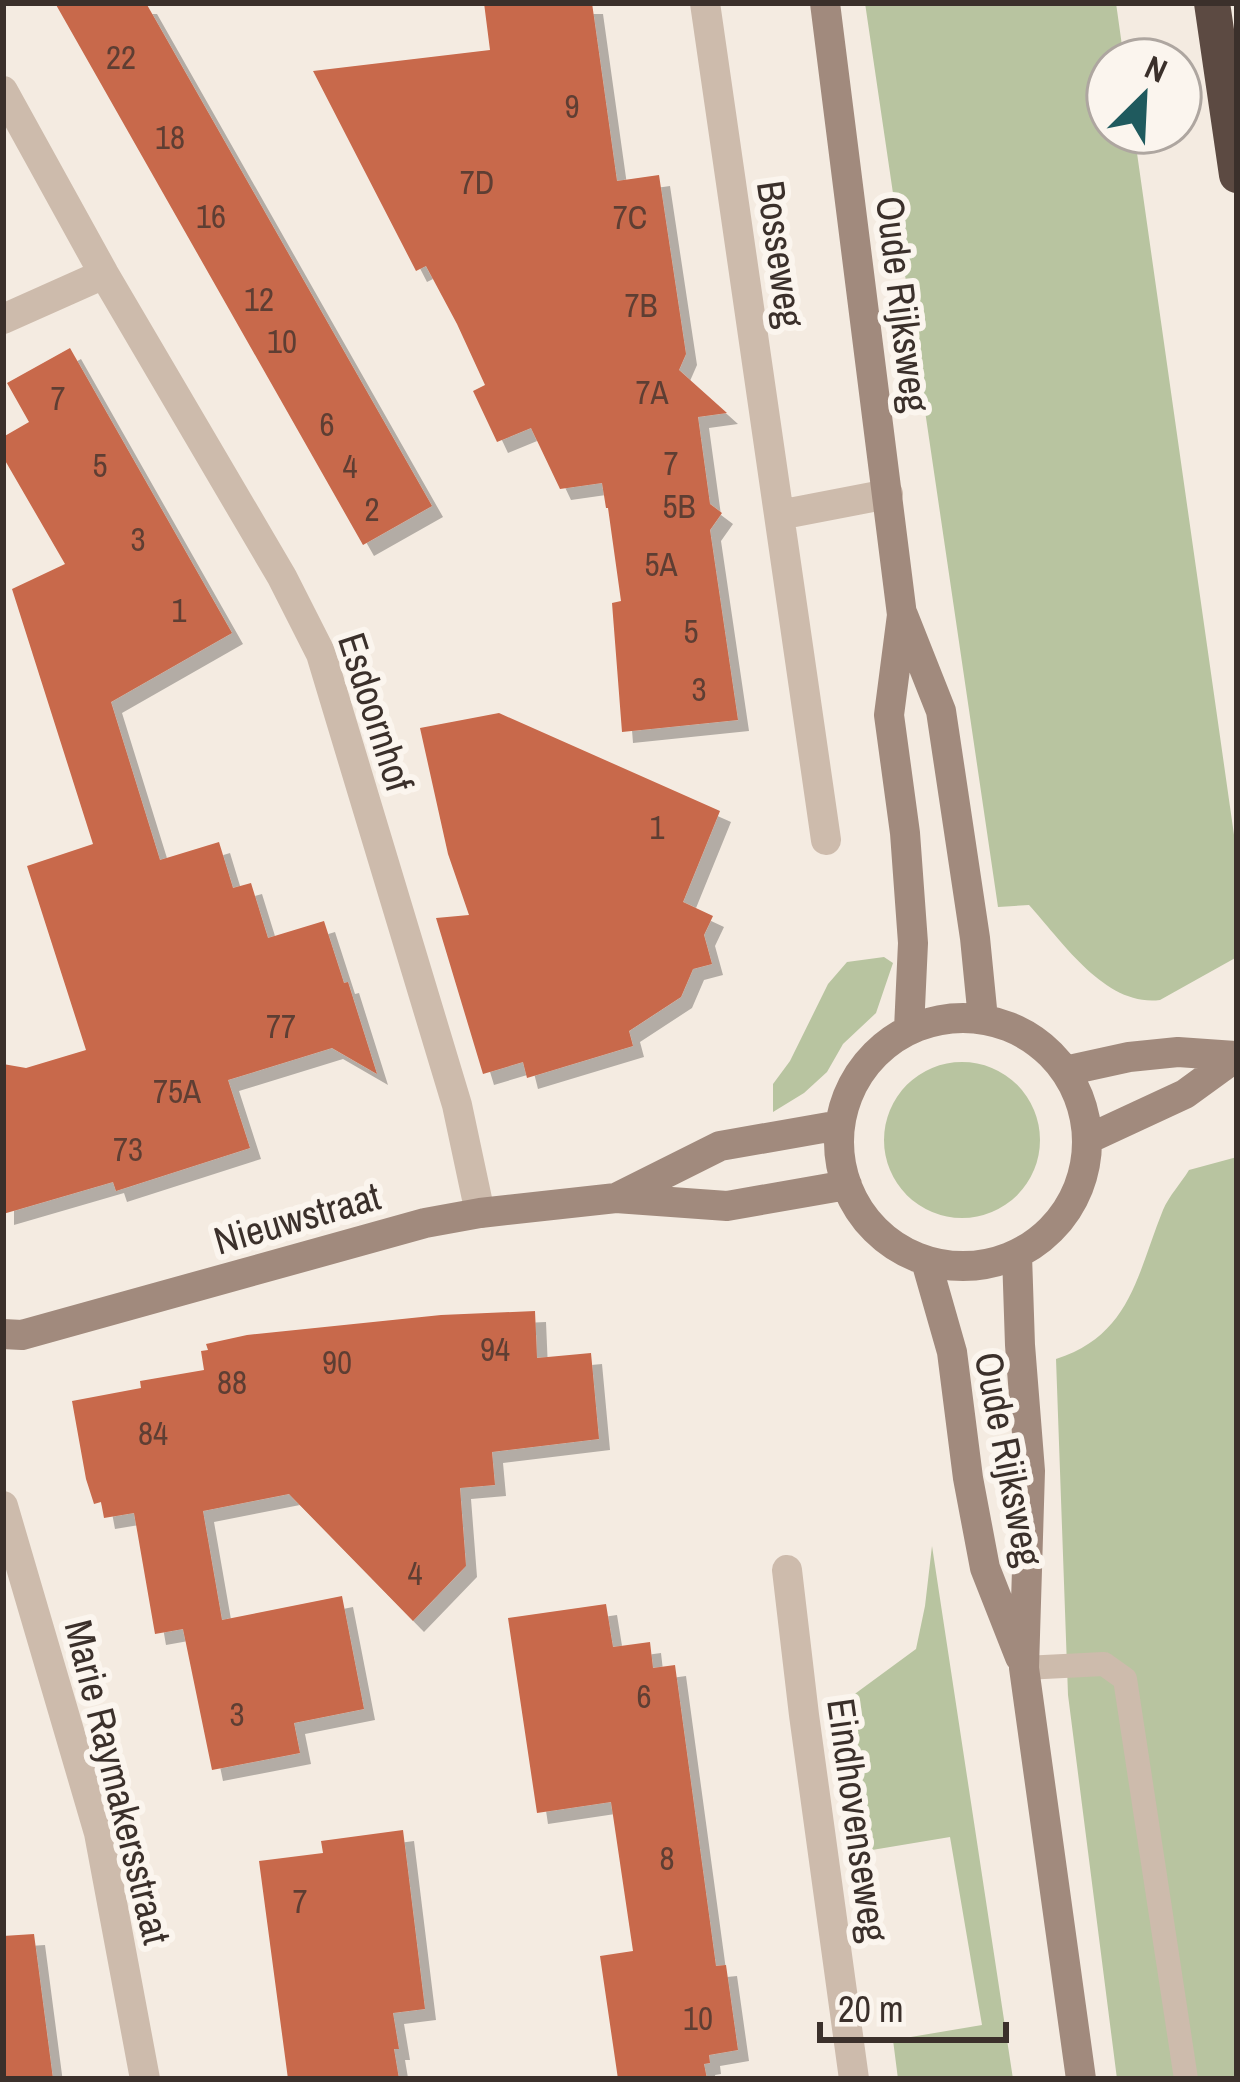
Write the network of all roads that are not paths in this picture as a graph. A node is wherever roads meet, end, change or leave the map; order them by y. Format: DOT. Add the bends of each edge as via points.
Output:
graph roads {
  1 [pos="705,3"];
  2 [pos="825,3"];
  3 [pos="1212,3"];
  4 [pos="3,91"];
  5 [pos="1237,175"];
  6 [pos="104,274"];
  7 [pos="3,320"];
  8 [pos="888,494"];
  9 [pos="779,515"];
  10 [pos="902,614"];
  11 [pos="826,841"];
  12 [pos="983,1019"];
  13 [pos="909,1029"];
  14 [pos="1236,1056"];
  15 [pos="1065,1071"];
  16 [pos="840,1125"];
  17 [pos="1088,1139"];
  18 [pos="847,1185"];
  19 [pos="616,1198"];
  20 [pos="480,1213"];
  21 [pos="1017,1255"];
  22 [pos="926,1261"];
  23 [pos="3,1334"];
  24 [pos="3,1507"];
  25 [pos="787,1570"];
  26 [pos="1024,1668"];
  27 [pos="145,2079"];
  28 [pos="854,2079"];
  29 [pos="1081,2079"];
  30 [pos="1186,2079"];
  1 -- 9 [label="street, Bosseweg"];
  2 -- 8 [label="main road, Oude Rijksweg"];
  3 -- 5 [label="highway"];
  4 -- 6 [label="street, Esdoornhof"];
  6 -- 7 [label="street"];
  6 -- 20 [label="street, Esdoornhof" via="321,654 457,1105"];
  8 -- 9 [label="street"];
  8 -- 10 [label="main road, Oude Rijksweg"];
  9 -- 11 [label="street, Bosseweg"];
  10 -- 12 [label="main road, Oude Rijksweg" via="941,711"];
  10 -- 13 [label="main road, Oude Rijksweg" via="889,715 912,926"];
  12 -- 13 [label="main road"];
  12 -- 15 [label="main road" via="1017,1030"];
  13 -- 16 [label="main road" via="875,1052 851,1086"];
  14 -- 15 [label="main road" via="1178,1052"];
  14 -- 17 [label="main road" via="1185,1094"];
  15 -- 17 [label="main road"];
  16 -- 18 [label="main road"];
  16 -- 19 [label="main road, Nieuwstraat" via="720,1146"];
  17 -- 21 [label="main road" via="1086,1168 1062,1219"];
  18 -- 19 [label="main road, Nieuwstraat" via="727,1206"];
  18 -- 22 [label="main road" via="877,1232"];
  19 -- 20 [label="main road, Nieuwstraat"];
  20 -- 23 [label="main road, Nieuwstraat"];
  21 -- 22 [label="main road" via="972,1266"];
  21 -- 26 [label="main road, Oude Rijksweg" via="1030,1471"];
  22 -- 26 [label="main road, Oude Rijksweg" via="952,1352 985,1568"];
  24 -- 27 [label="street, Marie Raymakersstraat" via="99,1833"];
  25 -- 28 [label="street, Eindhovenseweg"];
  26 -- 29 [label="main road, Oude Rijksweg"];
  26 -- 30 [label="lane" via="1104,1664 1125,1679"];
}
